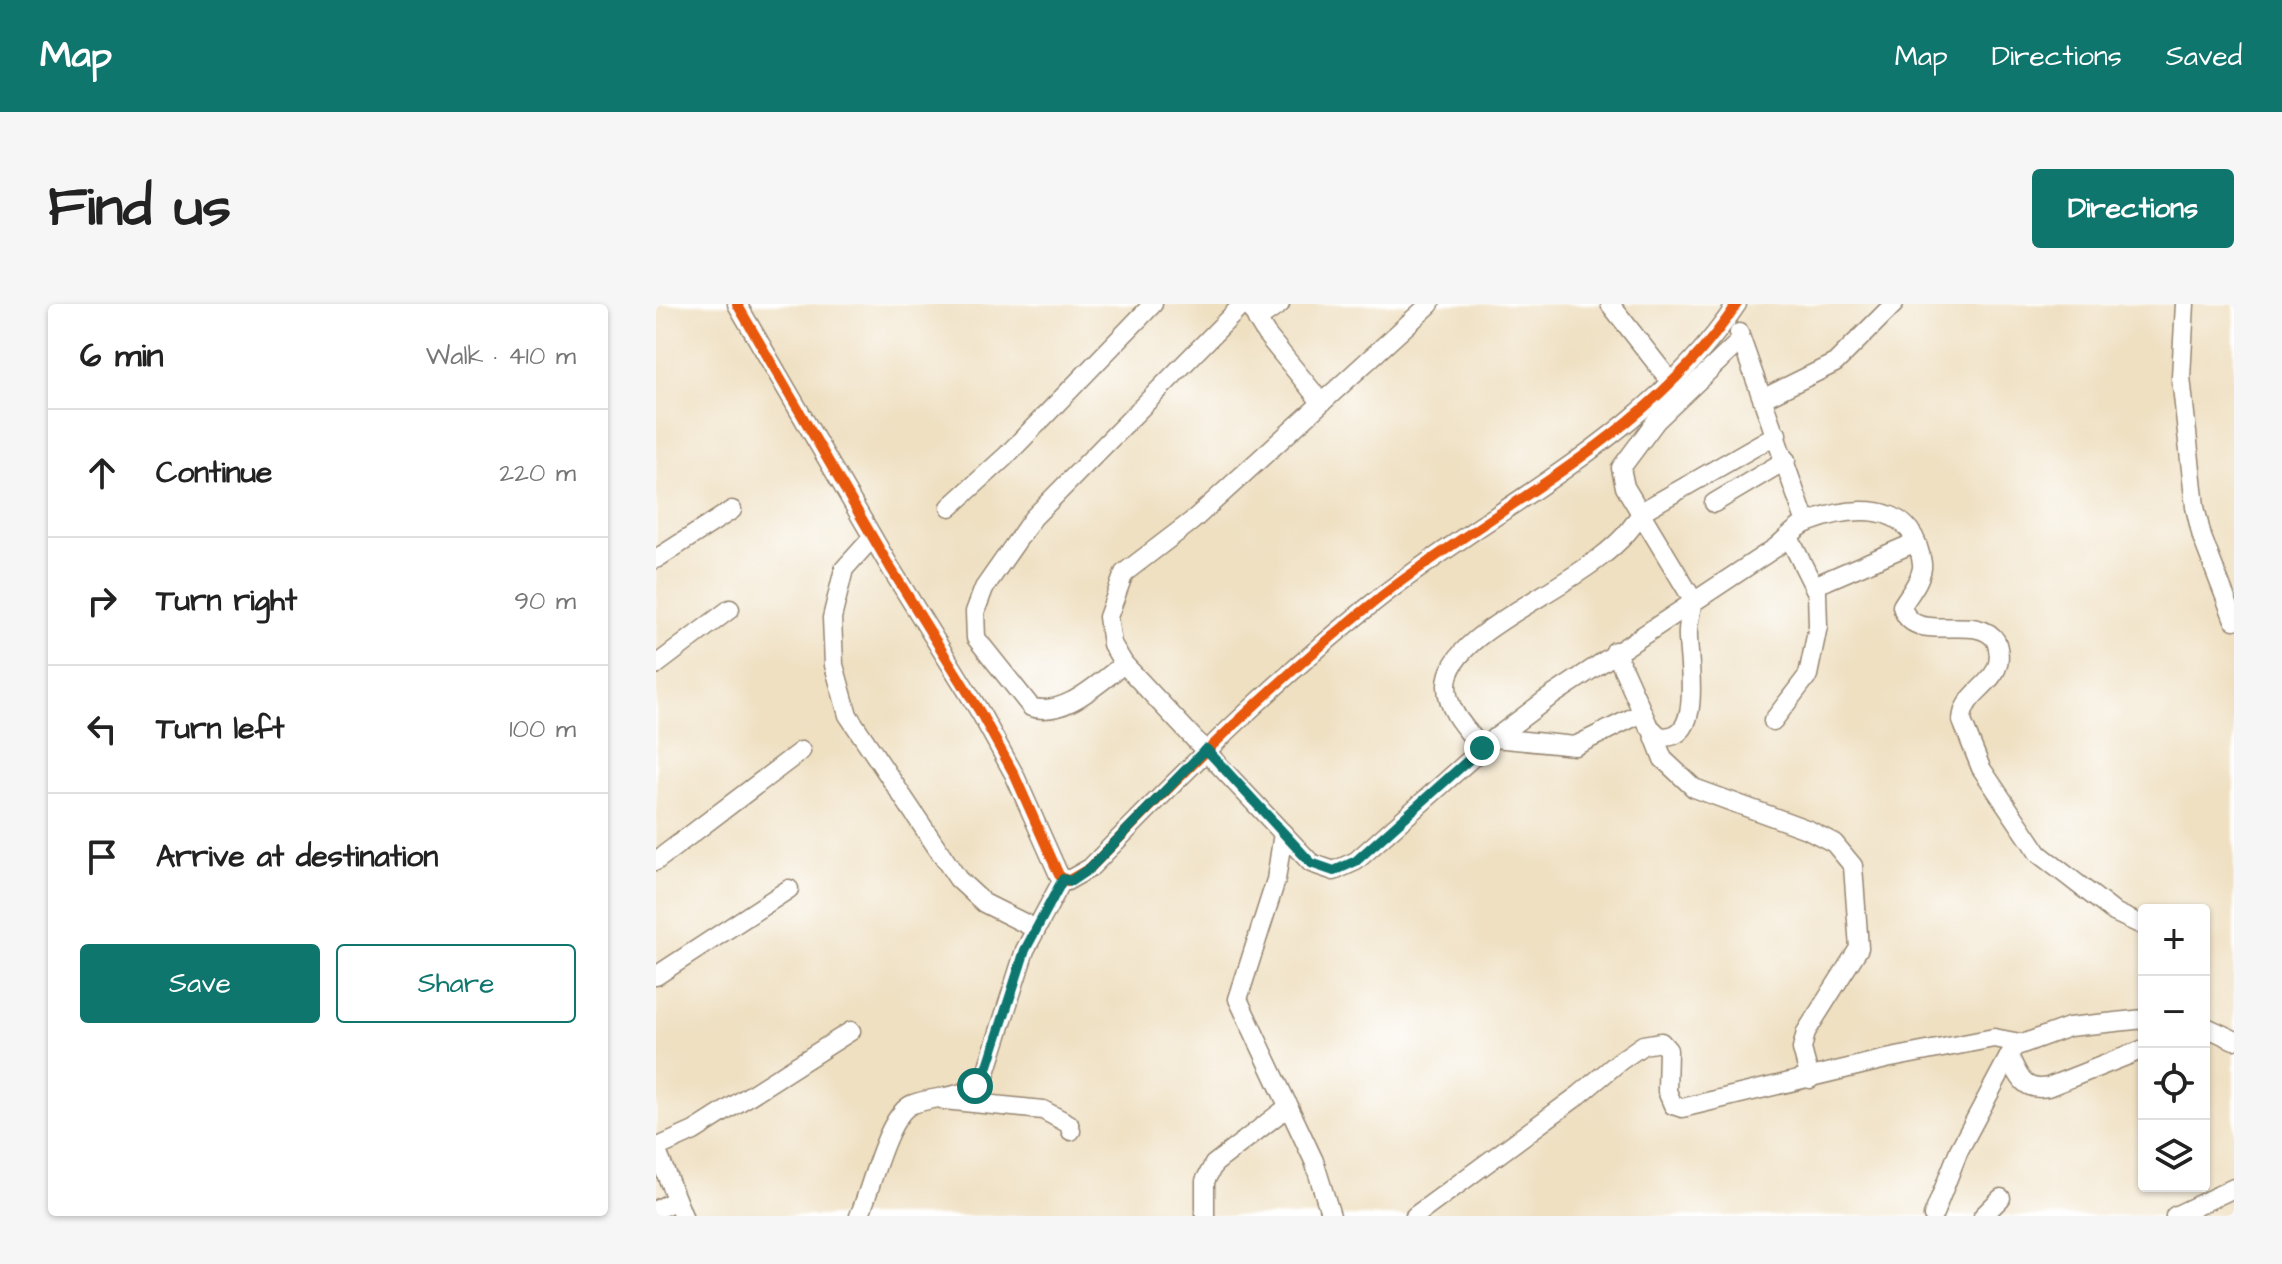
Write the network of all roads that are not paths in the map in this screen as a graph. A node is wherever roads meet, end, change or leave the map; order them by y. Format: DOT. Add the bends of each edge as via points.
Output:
graph roads {
  1 [pos="737,304"];
  2 [pos="1153,304"];
  3 [pos="1280,304"];
  4 [pos="1430,304"];
  5 [pos="1610,304"];
  6 [pos="1894,304"];
  7 [pos="2185,304"];
  8 [pos="1732,307"];
  9 [pos="1249,309"];
  10 [pos="1741,340"];
  11 [pos="1671,382"];
  12 [pos="1764,398"];
  13 [pos="1321,402"];
  14 [pos="1777,434"];
  15 [pos="1786,460"];
  16 [pos="1714,503"];
  17 [pos="950,507"];
  18 [pos="732,510"];
  19 [pos="1641,512"];
  20 [pos="1806,523"];
  21 [pos="1789,537"];
  22 [pos="872,538"];
  23 [pos="1916,542"];
  24 [pos="656,559"];
  25 [pos="1814,586"];
  26 [pos="1693,600"];
  27 [pos="730,609"];
  28 [pos="2234,620"];
  29 [pos="1615,651"];
  30 [pos="1124,664"];
  31 [pos="656,665"];
  32 [pos="1642,713"];
  33 [pos="1773,721"];
  34 [pos="1653,733"];
  35 [pos="1488,743"];
  36 [pos="1206,749"];
  37 [pos="801,751"];
  38 [pos="1283,833"];
  39 [pos="656,861"];
  40 [pos="1063,879"];
  41 [pos="789,889"];
  42 [pos="2138,924"];
  43 [pos="1036,929"];
  44 [pos="656,976"];
  45 [pos="2138,1020"];
  46 [pos="2210,1029"];
  47 [pos="851,1031"];
  48 [pos="2234,1040"];
  49 [pos="2014,1050"];
  50 [pos="2138,1051"];
  51 [pos="1810,1079"];
  52 [pos="942,1099"];
  53 [pos="1289,1106"];
  54 [pos="1071,1131"];
  55 [pos="663,1151"];
  56 [pos="2234,1188"];
  57 [pos="2001,1198"];
  58 [pos="680,1208"];
  59 [pos="656,1210"];
  60 [pos="859,1216"];
  61 [pos="1205,1216"];
  62 [pos="1331,1216"];
  63 [pos="1415,1216"];
  64 [pos="1933,1216"];
  65 [pos="1983,1216"];
  66 [pos="2175,1216"];
  1 -- 22 [label="street"];
  2 -- 17 [label="street"];
  3 -- 9 [label="street"];
  4 -- 13 [label="street"];
  5 -- 11 [label="street"];
  6 -- 12 [label="street" via="1835,363"];
  7 -- 28 [label="street" via="2181,377 2195,507"];
  8 -- 10 [label="street"];
  8 -- 11 [label="street"];
  9 -- 13 [label="street"];
  9 -- 30 [label="street" via="1033,518 980,598 976,638 1031,707 1048,710 1065,704"];
  10 -- 12 [label="street"];
  10 -- 19 [label="street" via="1656,421 1624,462 1623,480"];
  11 -- 36 [label="street" via="1567,468 1383,595"];
  12 -- 14 [label="street"];
  13 -- 30 [label="street" via="1192,521 1124,573 1108,617 1112,644"];
  14 -- 15 [label="street"];
  14 -- 19 [label="street"];
  15 -- 16 [label="street"];
  15 -- 20 [label="street"];
  18 -- 24 [label="street"];
  19 -- 26 [label="street"];
  19 -- 35 [label="street" via="1628,535 1601,560 1461,651 1447,679 1448,697 1458,719"];
  20 -- 21 [label="street"];
  20 -- 23 [label="street" via="1857,511 1889,514 1904,523"];
  21 -- 25 [label="street"];
  21 -- 26 [label="street"];
  22 -- 40 [label="street" via="980,712"];
  22 -- 43 [label="street" via="844,569 832,618 834,665 848,715 958,879 984,903"];
  23 -- 25 [label="street"];
  23 -- 42 [label="street" via="1922,566 1902,606 1906,616 1924,627 1981,630 1994,636 1998,647 1996,671 1962,714 1981,768 2044,860 2122,918"];
  25 -- 33 [label="street" via="1820,607 1810,670"];
  26 -- 29 [label="street"];
  26 -- 34 [label="street" via="1687,715 1675,735"];
  27 -- 31 [label="street"];
  29 -- 32 [label="street"];
  29 -- 35 [label="street"];
  30 -- 36 [label="street"];
  32 -- 34 [label="street"];
  32 -- 35 [label="street" via="1575,746"];
  34 -- 51 [label="street" via="1663,759 1694,788 1809,830 1834,843 1853,866 1859,948 1806,1032 1802,1049"];
  35 -- 38 [label="street" via="1346,869 1311,863"];
  36 -- 38 [label="street"];
  36 -- 40 [label="street" via="1090,868 1071,881"];
  37 -- 39 [label="street"];
  38 -- 53 [label="street" via="1276,880 1238,999"];
  40 -- 43 [label="street"];
  41 -- 44 [label="street"];
  43 -- 52 [label="street" via="1022,957 984,1079"];
  45 -- 49 [label="street" via="2069,1027"];
  46 -- 48 [label="street"];
  47 -- 55 [label="street"];
  49 -- 50 [label="street" via="2024,1085 2034,1089"];
  49 -- 51 [label="street" via="1994,1038"];
  49 -- 64 [label="street" via="1959,1150"];
  51 -- 63 [label="street" via="1677,1107 1667,1091 1668,1050 1661,1042 1643,1045"];
  52 -- 54 [label="street" via="1043,1110 1069,1124"];
  52 -- 60 [label="street" via="912,1104 897,1117"];
  53 -- 61 [label="street" via="1214,1164 1205,1181"];
  53 -- 62 [label="street"];
  55 -- 58 [label="street"];
  56 -- 66 [label="street"];
  57 -- 65 [label="street"];
  58 -- 59 [label="street"];
}
